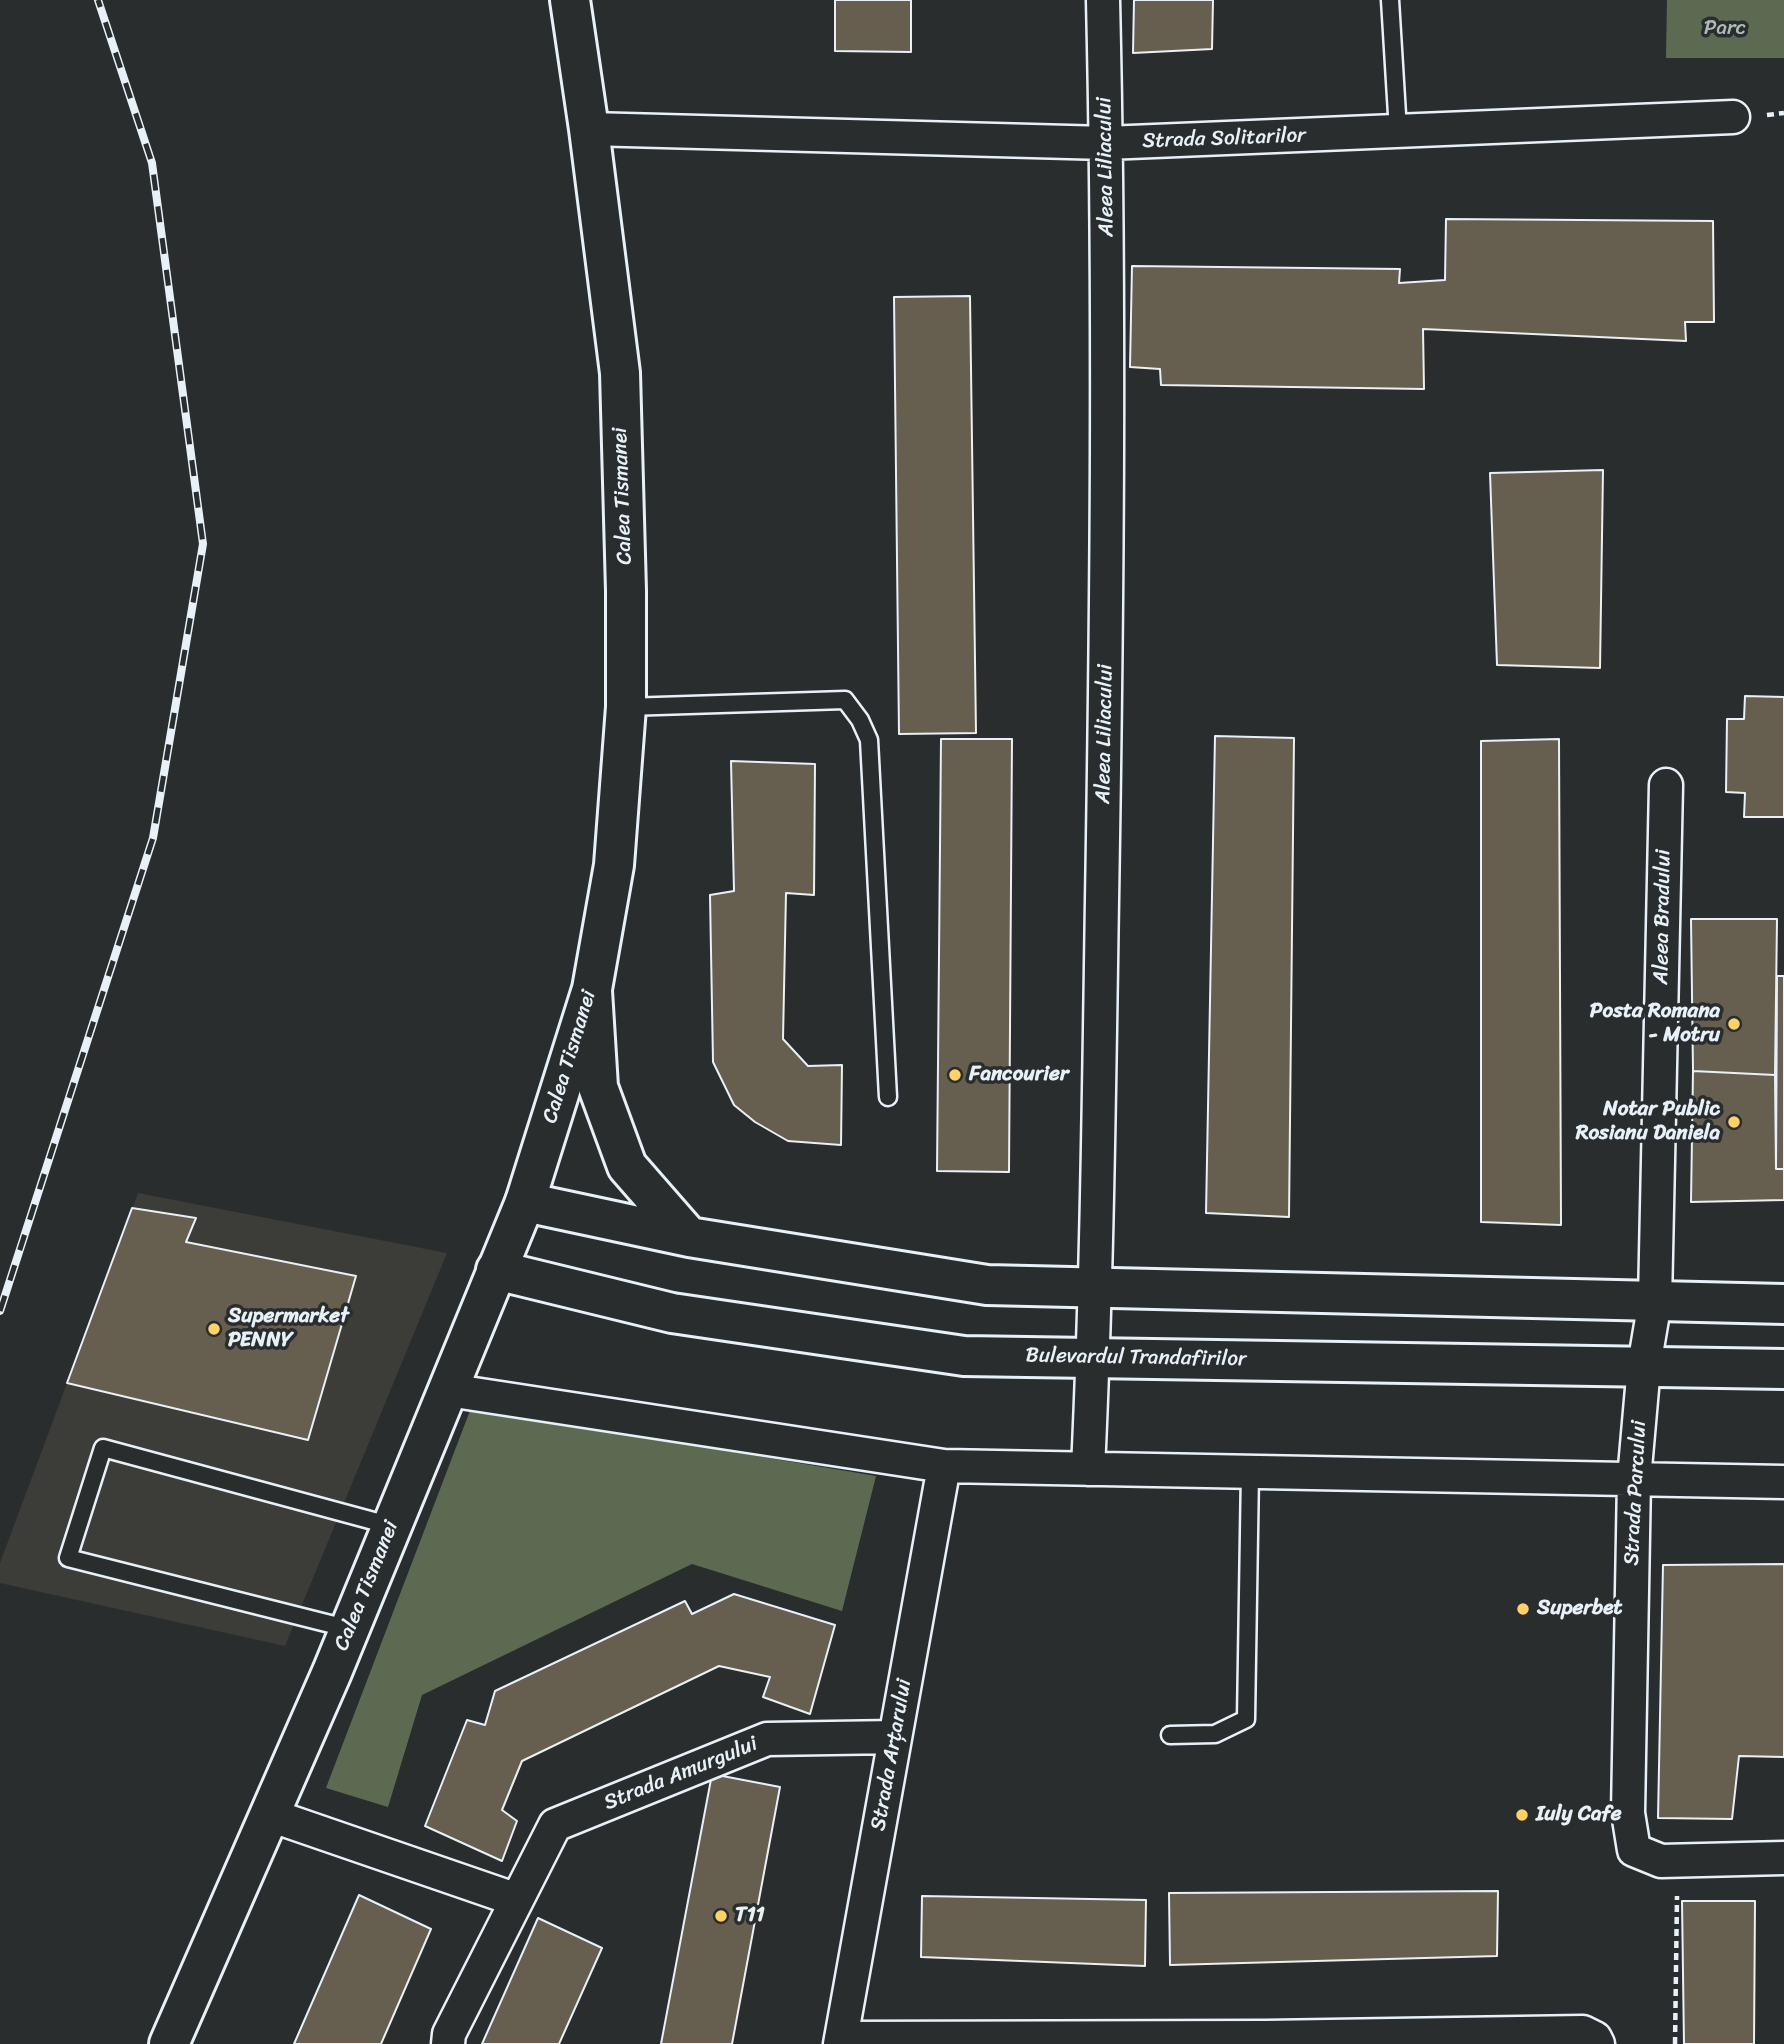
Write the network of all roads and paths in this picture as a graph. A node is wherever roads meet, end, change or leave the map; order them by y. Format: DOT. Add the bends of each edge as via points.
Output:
graph roads {
  1 [pos="570,0"];
  2 [pos="1103,0"];
  3 [pos="1390,0"];
  4 [pos="1733,117"];
  5 [pos="589,129"];
  6 [pos="1398,131"];
  7 [pos="1106,144"];
  8 [pos="626,707"];
  9 [pos="1666,785"];
  10 [pos="592,989"];
  11 [pos="888,1097"];
  12 [pos="525,1202"];
  13 [pos="689,1237"];
  14 [pos="496,1270"];
  15 [pos="1096,1288"];
  16 [pos="1655,1301"];
  17 [pos="1784,1304"];
  18 [pos="1093,1357"];
  19 [pos="1644,1366"];
  20 [pos="1784,1369"];
  21 [pos="448,1390"];
  22 [pos="944,1466"];
  23 [pos="1088,1469"];
  24 [pos="1250,1472"];
  25 [pos="1634,1479"];
  26 [pos="1784,1482"];
  27 [pos="392,1526"];
  28 [pos="350,1630"];
  29 [pos="1170,1735"];
  30 [pos="895,1737"];
  31 [pos="270,1815"];
  32 [pos="1784,1858"];
  33 [pos="1677,1860"];
  34 [pos="517,1900"];
  35 [pos="841,2041"];
  36 [pos="1596,2041"];
  37 [pos="169,2044"];
  38 [pos="448,2044"];
  39 [pos="1675,2044"];
  1 -- 5 [label="street, Calea Tismanei"];
  2 -- 7 [label="street, Aleea Liliacului"];
  3 -- 6 [label="lane"];
  4 -- 6 [label="street, Strada Solitarilor"];
  5 -- 7 [label="street, Strada Solitarilor"];
  5 -- 8 [label="street, Calea Tismanei" via="620,373"];
  6 -- 7 [label="street, Strada Solitarilor"];
  7 -- 15 [label="street, Aleea Liliacului" via="1107,654"];
  8 -- 10 [label="street, Calea Tismanei" via="614,864"];
  8 -- 11 [label="lane" via="845,700 860,720 869,740"];
  9 -- 16 [label="street, Aleea Bradului"];
  10 -- 12 [label="street, Calea Tismanei"];
  10 -- 13 [label="street" via="598,1087 627,1166"];
  12 -- 13 [label="street"];
  12 -- 14 [label="street, Calea Tismanei"];
  13 -- 15 [label="street" via="987,1285"];
  14 -- 18 [label="street, Bulevardul Trandafirilor" via="673,1313 964,1356"];
  14 -- 21 [label="street, Calea Tismanei"];
  15 -- 16 [label="street"];
  15 -- 18 [label="street, Aleea Liliacului"];
  16 -- 17 [label="street"];
  16 -- 19 [label="street, Strada Parcului"];
  18 -- 19 [label="street, Bulevardul Trandafirilor"];
  18 -- 23 [label="street, Aleea Liliacului"];
  19 -- 20 [label="street, Bulevardul Trandafirilor"];
  19 -- 25 [label="street, Strada Parcului"];
  21 -- 22 [label="street"];
  21 -- 27 [label="street, Calea Tismanei"];
  22 -- 23 [label="street"];
  22 -- 30 [label="street, Strada Arțarului"];
  23 -- 24 [label="street"];
  24 -- 25 [label="street"];
  24 -- 29 [label="lane" via="1246,1719 1215,1734"];
  25 -- 26 [label="street"];
  25 -- 33 [label="street, Strada Parcului" via="1628,1813 1634,1850 1661,1861"];
  27 -- 28 [label="street, Calea Tismanei"];
  27 -- 28 [label="lane" via="103,1448 68,1558"];
  28 -- 31 [label="street, Calea Tismanei"];
  30 -- 34 [label="street, Strada Amurgului" via="766,1739 555,1825"];
  30 -- 35 [label="street, Strada Arțarului"];
  31 -- 34 [label="street"];
  31 -- 37 [label="street, Calea Tismanei"];
  32 -- 33 [label="street"];
  33 -- 39 [label="path"];
  34 -- 38 [label="street, Strada Amurgului"];
  35 -- 36 [label="street" via="1583,2032"];
}
